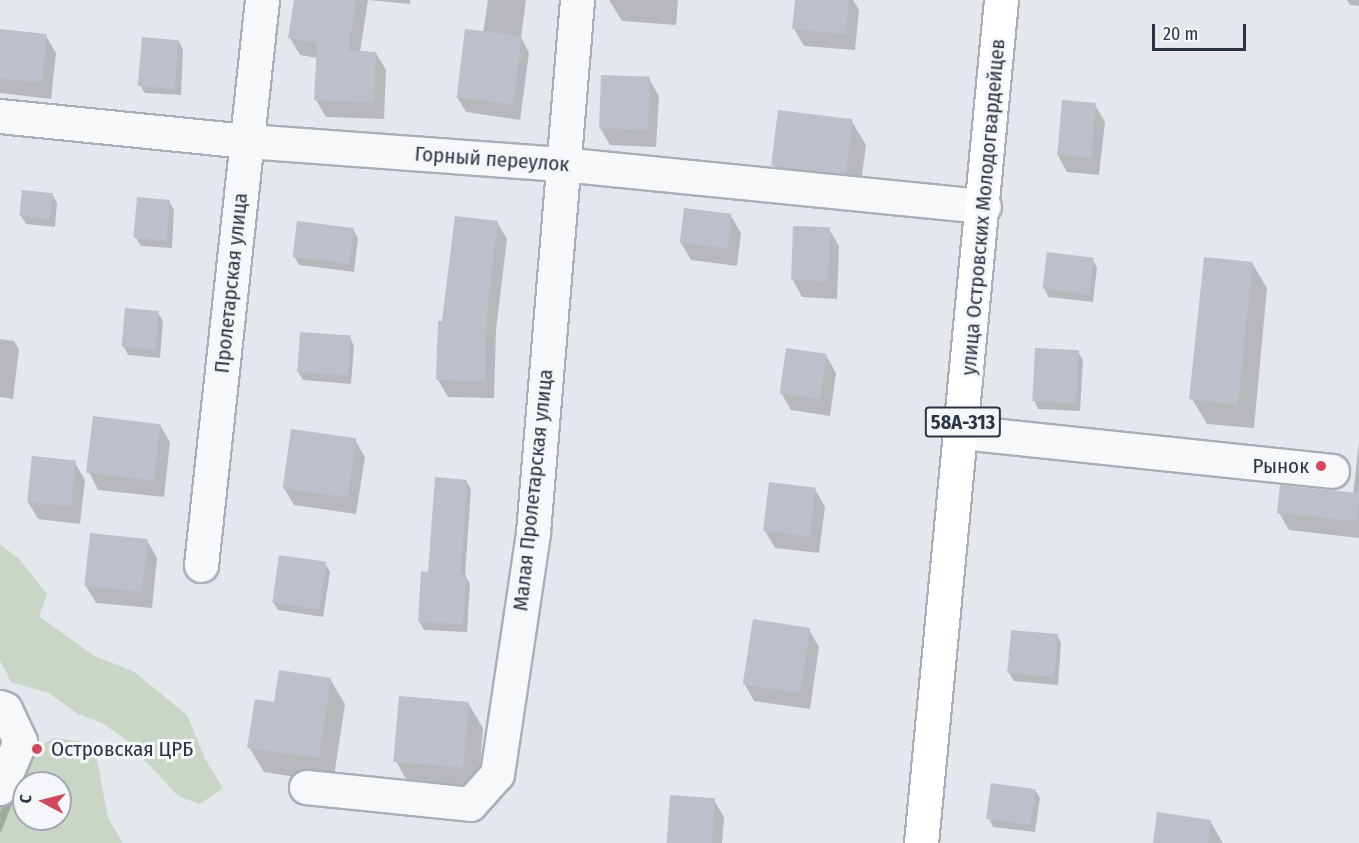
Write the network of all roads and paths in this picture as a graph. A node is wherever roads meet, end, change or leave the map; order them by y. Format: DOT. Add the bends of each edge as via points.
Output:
graph roads {
  1 [pos="262,0"];
  2 [pos="576,0"];
  3 [pos="1001,0"];
  4 [pos="0,116"];
  5 [pos="247,141"];
  6 [pos="561,164"];
  7 [pos="984,206"];
  8 [pos="962,432"];
  9 [pos="1332,471"];
  10 [pos="201,565"];
  11 [pos="0,707"];
  12 [pos="306,787"];
  13 [pos="0,788"];
  14 [pos="921,843"];
  1 -- 5 [label="street, Пролетарская улица"];
  2 -- 6 [label="street, Малая Пролетарская улица"];
  3 -- 7 [label="main road, улица Островских Молодогвардейцев / 58А-313"];
  4 -- 5 [label="street, Горный переулок"];
  5 -- 6 [label="street, Горный переулок"];
  5 -- 10 [label="street, Пролетарская улица"];
  6 -- 7 [label="street, Горный переулок"];
  6 -- 12 [label="street, Малая Пролетарская улица" via="533,532 497,774 470,804"];
  7 -- 8 [label="main road, улица Островских Молодогвардейцев / 58А-313"];
  8 -- 9 [label="street"];
  8 -- 14 [label="main road, улица Островских Молодогвардейцев / 58А-313"];
  11 -- 13 [label="street" via="5,709 20,741"];
}
